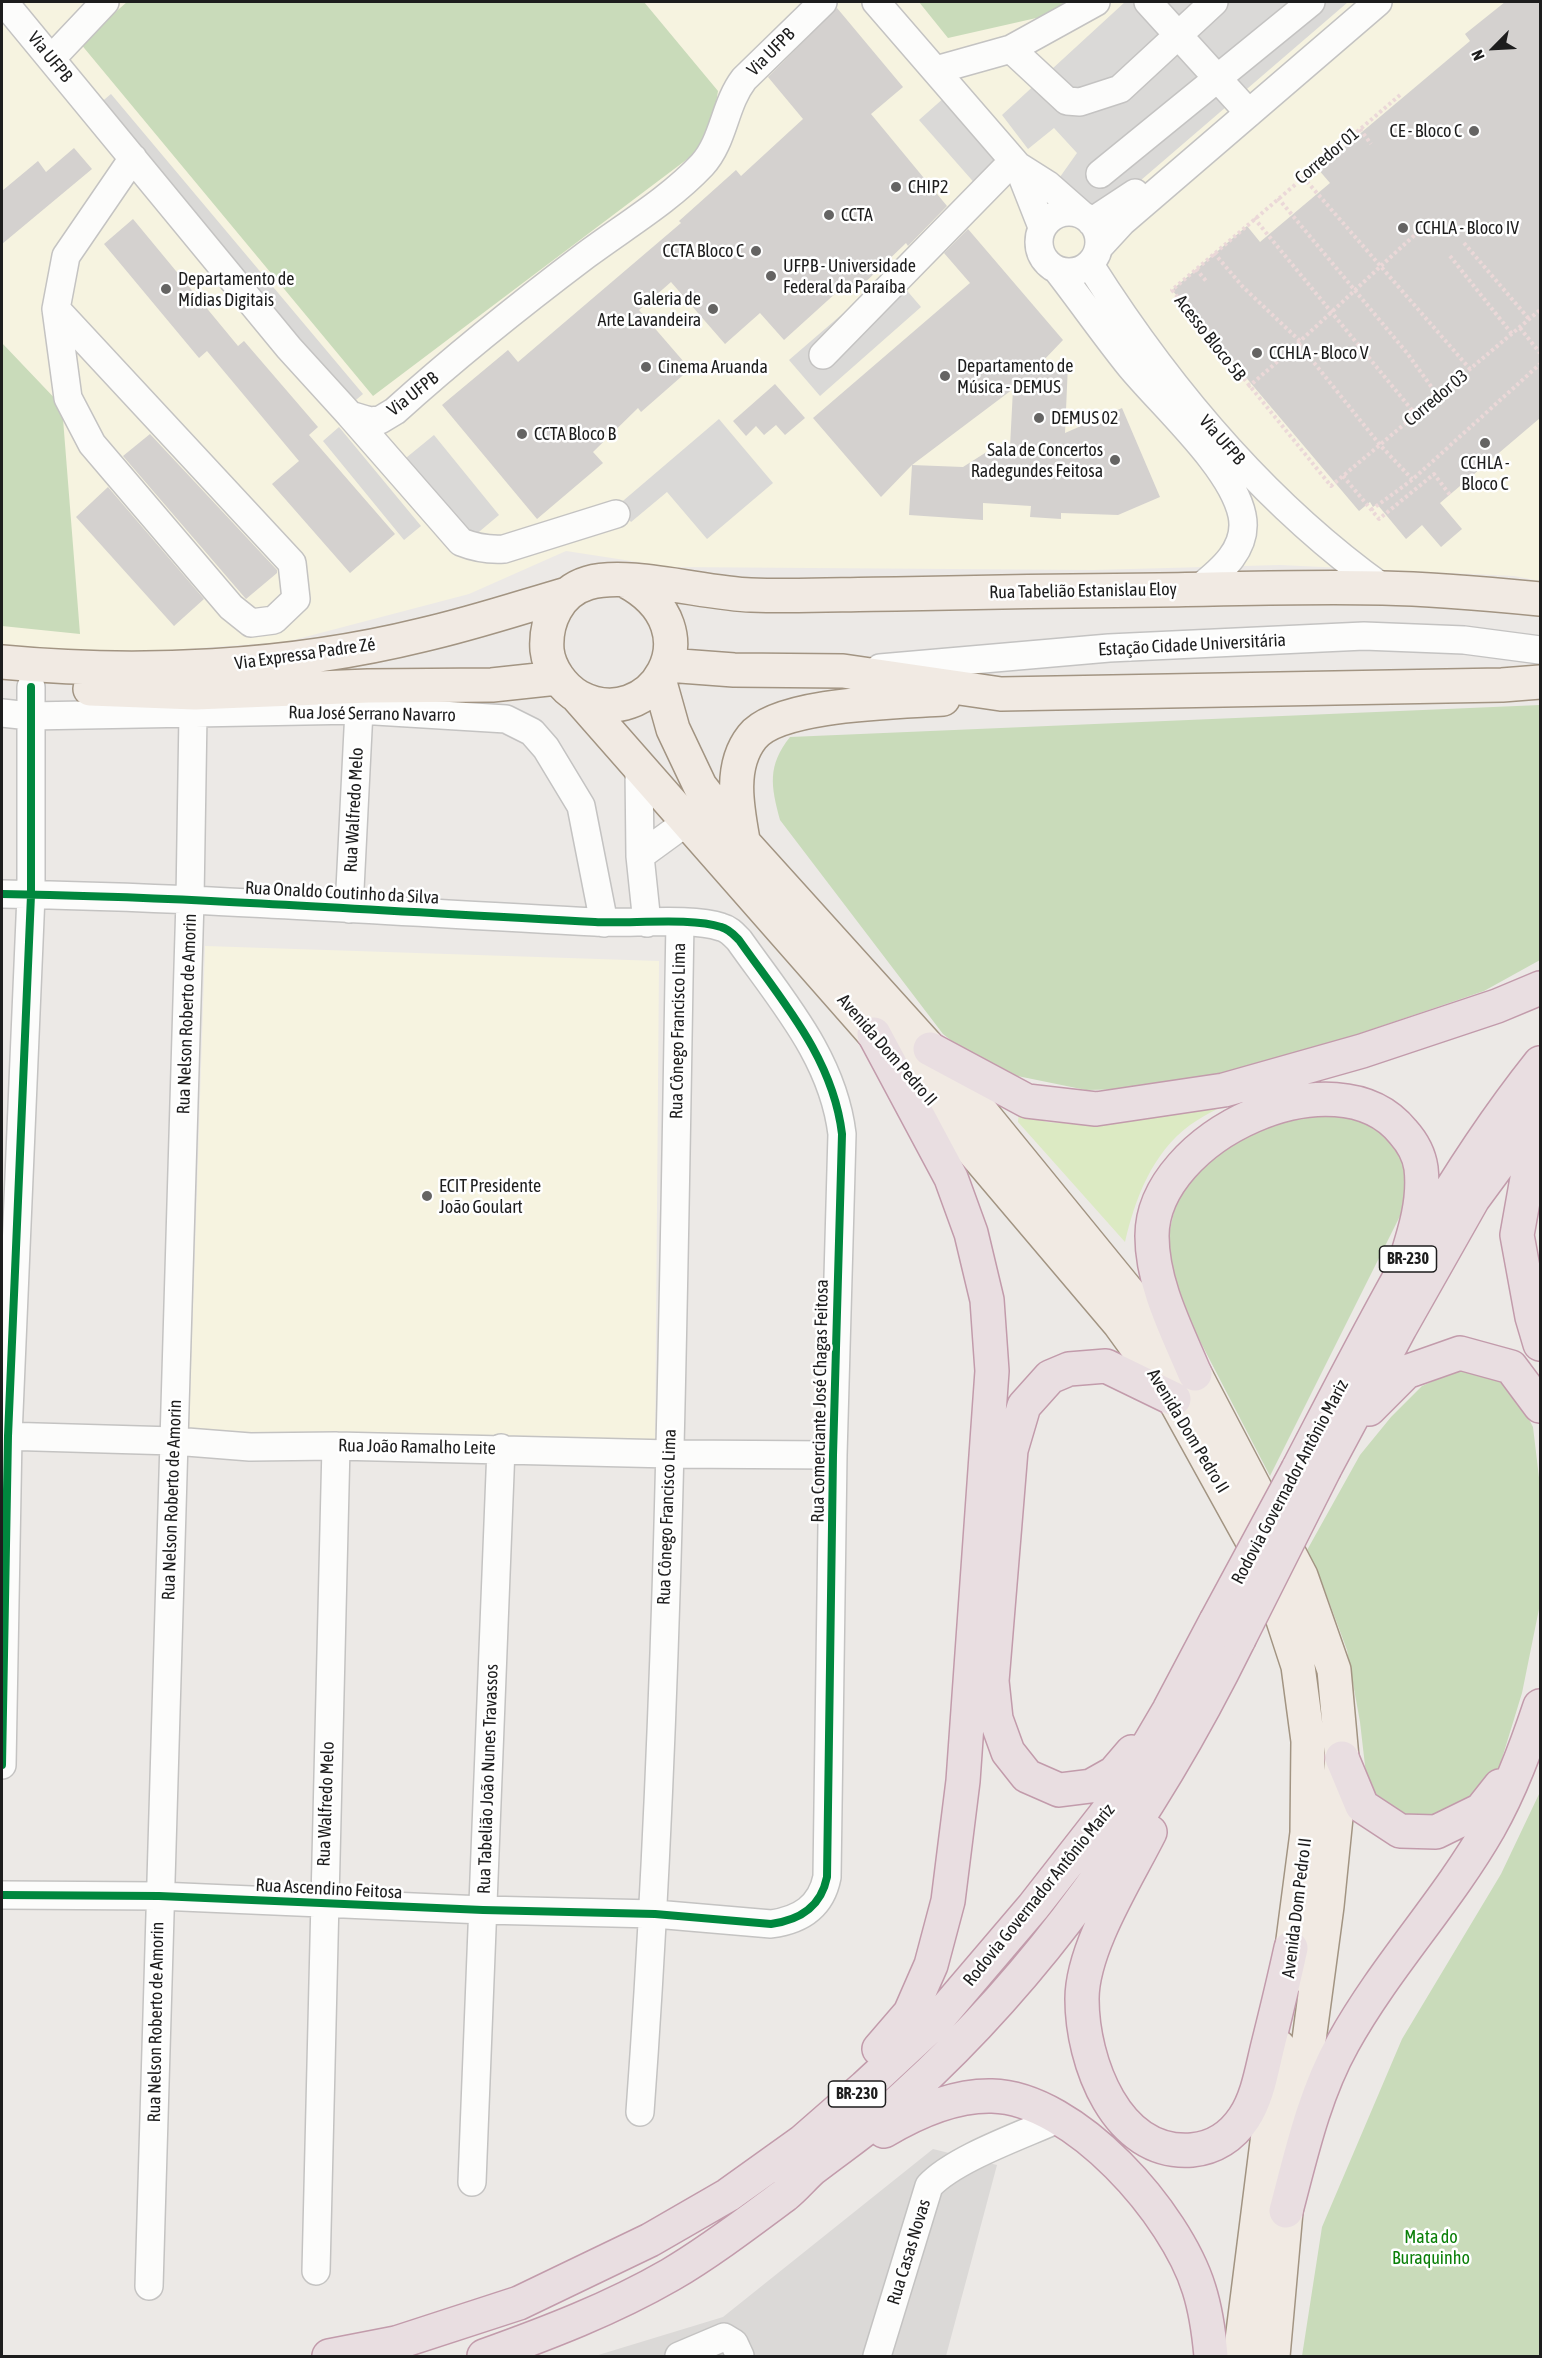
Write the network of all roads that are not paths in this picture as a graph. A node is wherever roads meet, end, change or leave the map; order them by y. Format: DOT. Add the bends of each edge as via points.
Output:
graph roads {
  1 [pos="4,2"];
  2 [pos="105,2"];
  3 [pos="823,2"];
  4 [pos="876,2"];
  5 [pos="1096,2"];
  6 [pos="1148,2"];
  7 [pos="1214,2"];
  8 [pos="1311,2"];
  9 [pos="1360,2"];
  10 [pos="1378,2"];
  11 [pos="1178,34"];
  12 [pos="1011,48"];
  13 [pos="52,58"];
  14 [pos="936,70"];
  15 [pos="1217,81"];
  16 [pos="1245,108"];
  17 [pos="132,158"];
  18 [pos="1015,164"];
  19 [pos="1100,174"];
  20 [pos="1042,227"];
  21 [pos="1090,237"];
  22 [pos="1058,271"];
  23 [pos="56,309"];
  24 [pos="823,355"];
  25 [pos="350,415"];
  26 [pos="616,514"];
  27 [pos="626,581"];
  28 [pos="1383,588"];
  29 [pos="1198,589"];
  30 [pos="567,594"];
  31 [pos="1540,599"];
  32 [pos="1540,650"];
  33 [pos="2,662"];
  34 [pos="843,671"];
  35 [pos="663,672"];
  36 [pos="1540,682"];
  37 [pos="567,687"];
  38 [pos="1001,694"];
  39 [pos="21,695"];
  40 [pos="359,710"];
  41 [pos="2,713"];
  42 [pos="193,714"];
  43 [pos="639,768"];
  44 [pos="688,821"];
  45 [pos="743,842"];
  46 [pos="640,856"];
  47 [pos="2,894"];
  48 [pos="32,895"];
  49 [pos="190,900"];
  50 [pos="349,909"];
  51 [pos="604,922"];
  52 [pos="680,922"];
  53 [pos="646,923"];
  54 [pos="1540,988"];
  55 [pos="874,1034"];
  56 [pos="930,1049"];
  57 [pos="1540,1063"];
  58 [pos="1540,1108"];
  59 [pos="1540,1135"];
  60 [pos="1404,1266"];
  61 [pos="1540,1344"];
  62 [pos="1195,1374"];
  63 [pos="1174,1399"];
  64 [pos="1540,1406"];
  65 [pos="5,1436"];
  66 [pos="174,1441"];
  67 [pos="336,1446"];
  68 [pos="501,1448"];
  69 [pos="670,1454"];
  70 [pos="833,1455"];
  71 [pos="1318,1464"];
  72 [pos="1227,1630"];
  73 [pos="1540,1706"];
  74 [pos="1169,1710"];
  75 [pos="1201,1716"];
  76 [pos="1342,1758"];
  77 [pos="1522,1760"];
  78 [pos="2,1765"];
  79 [pos="2,1895"];
  80 [pos="159,1896"];
  81 [pos="324,1903"];
  82 [pos="483,1910"];
  83 [pos="655,1914"];
  84 [pos="771,1924"];
  85 [pos="1292,1948"];
  86 [pos="640,2112"];
  87 [pos="1060,2118"];
  88 [pos="802,2142"];
  89 [pos="472,2182"];
  90 [pos="787,2193"];
  91 [pos="1287,2211"];
  92 [pos="316,2271"];
  93 [pos="149,2286"];
  94 [pos="329,2356"];
  95 [pos="484,2356"];
  96 [pos="679,2356"];
  97 [pos="740,2356"];
  98 [pos="877,2356"];
  99 [pos="1211,2356"];
  100 [pos="1240,2356"];
  101 [pos="1273,2356"];
  1 -- 13 [label="street, Via UFPB"];
  2 -- 13 [label="street"];
  3 -- 25 [label="street, Via UFPB" via="734,92 710,153 670,194 541,289 395,411 380,420"];
  4 -- 14 [label="street, Via UFPB"];
  5 -- 12 [label="street"];
  6 -- 11 [label="street"];
  7 -- 11 [label="street"];
  8 -- 15 [label="street"];
  9 -- 16 [label="street"];
  10 -- 16 [label="street"];
  11 -- 12 [label="street" via="1120,89 1080,102 1067,101"];
  11 -- 15 [label="street"];
  12 -- 14 [label="street"];
  13 -- 17 [label="street, Via UFPB"];
  14 -- 18 [label="street, Via UFPB"];
  15 -- 16 [label="street"];
  15 -- 19 [label="street"];
  16 -- 21 [label="street" via="1122,222"];
  17 -- 23 [label="street" via="66,256"];
  17 -- 25 [label="street, Via UFPB" via="289,348"];
  18 -- 20 [label="street, Via UFPB"];
  18 -- 21 [label="street, Via UFPB" via="1048,185"];
  18 -- 24 [label="street"];
  20 -- 21 [label="street" via="1059,213"];
  20 -- 22 [label="street, Via UFPB" via="1040,252 1047,264"];
  21 -- 22 [label="street" via="1069,273"];
  21 -- 28 [label="street, Via UFPB" via="1161,370 1291,516"];
  22 -- 29 [label="street, Via UFPB" via="1130,366 1215,461 1233,489 1243,516 1240,543 1219,573"];
  23 -- 23 [label="street" via="68,398 92,444 231,607 251,623 274,620 296,599 292,563"];
  25 -- 26 [label="street" via="461,542 469,545 484,550 504,549"];
  27 -- 29 [label="main road, Rua Tabelião Estanislau Eloy" via="749,595"];
  27 -- 30 [label="main road" via="585,584"];
  27 -- 35 [label="main road" via="645,591 659,605 668,623 672,643"];
  28 -- 29 [label="main road, Rua Tabelião Estanislau Eloy"];
  28 -- 31 [label="main road, Rua Tabelião Estanislau Eloy"];
  30 -- 33 [label="main road, Via Expressa Padre Zé" via="421,636 253,664 118,668"];
  30 -- 37 [label="main road" via="553,613 546,635 548,658"];
  32 -- 34 [label="street, Estação Cidade Universitária" via="1464,640 1364,636 1109,648"];
  34 -- 35 [label="main road"];
  34 -- 38 [label="main road"];
  35 -- 37 [label="main road" via="643,696 622,705 599,705"];
  35 -- 45 [label="main road, Avenida Dom Pedro II" via="685,758 700,786"];
  36 -- 38 [label="main road"];
  37 -- 39 [label="main road, Via Expressa Padre Zé" via="368,686"];
  37 -- 43 [label="main road, Avenida Dom Pedro II"];
  38 -- 45 [label="main road" via="816,710 761,728 751,738 740,762 736,787"];
  39 -- 41 [label="street, Rua José Serrano Navarro"];
  39 -- 42 [label="street, Rua José Serrano Navarro"];
  39 -- 48 [label="street"];
  40 -- 42 [label="street, Rua José Serrano Navarro"];
  40 -- 50 [label="street, Rua Walfredo Melo"];
  40 -- 51 [label="street, Rua José Serrano Navarro" via="493,717 532,732 558,765 581,806"];
  42 -- 49 [label="street, Rua Nelson Roberto de Amorin"];
  43 -- 44 [label="main road, Avenida Dom Pedro II"];
  43 -- 46 [label="street"];
  44 -- 46 [label="street"];
  44 -- 55 [label="main road, Avenida Dom Pedro II"];
  45 -- 56 [label="main road, Avenida Dom Pedro II"];
  46 -- 53 [label="street"];
  47 -- 48 [label="street, Rua Onaldo Coutinho da Silva"];
  48 -- 49 [label="street, Rua Onaldo Coutinho da Silva"];
  48 -- 65 [label="street"];
  49 -- 50 [label="street, Rua Onaldo Coutinho da Silva"];
  49 -- 66 [label="street, Rua Nelson Roberto de Amorin"];
  50 -- 51 [label="street, Rua Onaldo Coutinho da Silva"];
  51 -- 53 [label="street, Rua Onaldo Coutinho da Silva"];
  52 -- 53 [label="street, Rua Onaldo Coutinho da Silva"];
  52 -- 69 [label="street, Rua Cônego Francisco Lima"];
  52 -- 70 [label="street, Rua Comerciante José Chagas Feitosa" via="717,926 739,940 816,1048 838,1105 842,1134"];
  54 -- 56 [label="highway" via="1362,1051 1236,1087 1096,1109 1027,1101"];
  55 -- 63 [label="main road, Avenida Dom Pedro II" via="1119,1323"];
  55 -- 88 [label="highway" via="951,1178 971,1233 987,1300 992,1371 963,1781 948,1901 932,1965 909,2013"];
  56 -- 62 [label="main road, Avenida Dom Pedro II"];
  57 -- 60 [label="highway, Rodovia Governador Antônio Mariz / BR-230" via="1502,1110"];
  58 -- 71 [label="highway, Rodovia Governador Antônio Mariz / BR-230" via="1473,1199"];
  59 -- 61 [label="highway" via="1531,1156 1517,1235"];
  60 -- 62 [label="highway" via="1422,1198 1421,1167 1412,1142 1398,1126 1378,1110 1336,1099 1284,1106 1244,1119 1209,1140 1182,1165 1156,1209 1152,1235 1162,1294"];
  60 -- 71 [label="highway, Rodovia Governador Antônio Mariz / BR-230"];
  62 -- 76 [label="main road, Avenida Dom Pedro II" via="1300,1576 1334,1671"];
  63 -- 74 [label="highway" via="1117,1369 1091,1365 1050,1377 1024,1406 1011,1450 992,1681 996,1719 1008,1752 1027,1776 1059,1790 1091,1786 1114,1773"];
  63 -- 85 [label="main road, Avenida Dom Pedro II" via="1264,1562 1298,1666 1308,1741 1307,1833"];
  64 -- 71 [label="highway" via="1511,1367 1460,1353 1406,1372"];
  65 -- 66 [label="street, Rua João Ramalho Leite"];
  65 -- 78 [label="street"];
  66 -- 67 [label="street, Rua João Ramalho Leite" via="250,1447"];
  66 -- 80 [label="street, Rua Nelson Roberto de Amorin"];
  67 -- 68 [label="street, Rua João Ramalho Leite"];
  67 -- 81 [label="street, Rua Walfredo Melo"];
  68 -- 69 [label="street, Rua João Ramalho Leite"];
  68 -- 82 [label="street, Rua Tabelião João Nunes Travassos"];
  69 -- 70 [label="street, Rua João Ramalho Leite"];
  69 -- 83 [label="street, Rua Cônego Francisco Lima"];
  70 -- 84 [label="street, Rua Comerciante José Chagas Feitosa" via="827,1877 824,1891 812,1908 787,1922"];
  71 -- 72 [label="highway, Rodovia Governador Antônio Mariz / BR-230, bridge"];
  72 -- 74 [label="highway, Rodovia Governador Antônio Mariz / BR-230"];
  72 -- 75 [label="highway, Rodovia Governador Antônio Mariz / BR-230"];
  73 -- 77 [label="highway"];
  74 -- 88 [label="highway, Rodovia Governador Antônio Mariz / BR-230" via="1114,1802 1026,1916 935,2022"];
  75 -- 85 [label="highway" via="1164,1806 1094,1944 1082,1996 1084,2037 1093,2067 1112,2106 1129,2126 1146,2139 1180,2151 1201,2150 1233,2133 1259,2084"];
  75 -- 90 [label="highway, Rodovia Governador Antônio Mariz / BR-230" via="1142,1815 1075,1910 999,2003 904,2097"];
  76 -- 77 [label="highway" via="1362,1806 1400,1831 1436,1832 1481,1810"];
  76 -- 91 [label="main road, Avenida Dom Pedro II"];
  77 -- 91 [label="highway" via="1489,1828 1375,1990 1342,2044 1312,2115"];
  79 -- 80 [label="street, Rua Ascendino Feitosa"];
  80 -- 81 [label="street, Rua Ascendino Feitosa"];
  80 -- 93 [label="street, Rua Nelson Roberto de Amorin"];
  81 -- 82 [label="street, Rua Ascendino Feitosa"];
  81 -- 92 [label="street, Rua Walfredo Melo"];
  82 -- 83 [label="street, Rua Ascendino Feitosa"];
  82 -- 89 [label="street, Rua Tabelião João Nunes Travassos"];
  83 -- 84 [label="street, Rua Ascendino Feitosa"];
  83 -- 86 [label="street, Rua Cônego Francisco Lima"];
  85 -- 100 [label="main road, Avenida Dom Pedro II"];
  87 -- 90 [label="highway" via="1027,2102 992,2096 959,2099 927,2109 887,2129"];
  87 -- 98 [label="street, Rua Casas Novas" via="959,2165 929,2186"];
  87 -- 99 [label="highway" via="1088,2137 1158,2211 1199,2288"];
  88 -- 94 [label="highway, Rodovia Governador Antônio Mariz / BR-230" via="728,2195 669,2229 519,2303 396,2343"];
  90 -- 95 [label="highway, Rodovia Governador Antônio Mariz / BR-230" via="672,2274 573,2324"];
  91 -- 101 [label="main road, Avenida Dom Pedro II"];
  96 -- 97 [label="street" via="724,2337 734,2343"];
}
